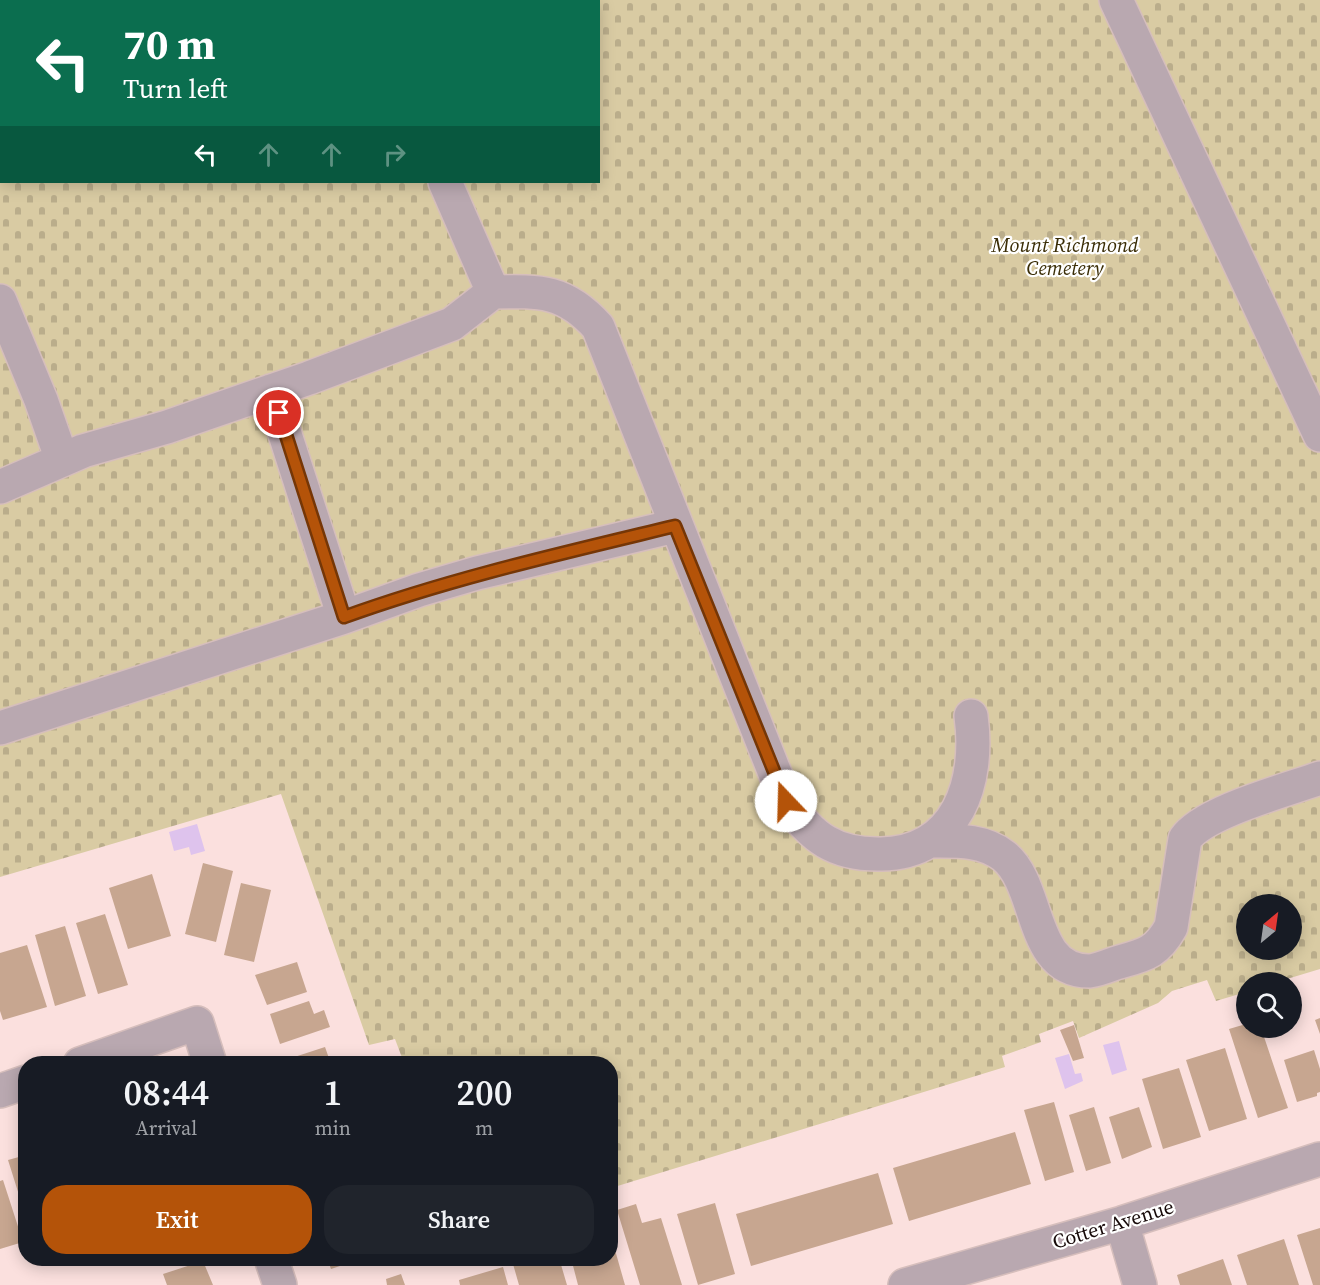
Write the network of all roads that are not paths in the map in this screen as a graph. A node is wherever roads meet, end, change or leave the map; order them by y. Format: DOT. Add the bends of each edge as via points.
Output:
graph roads {
  1 [pos="1116,0"];
  2 [pos="445,183"];
  3 [pos="493,292"];
  4 [pos="0,301"];
  5 [pos="271,391"];
  6 [pos="1320,435"];
  7 [pos="62,460"];
  8 [pos="0,488"];
  9 [pos="675,526"];
  10 [pos="344,617"];
  11 [pos="971,716"];
  12 [pos="0,728"];
  13 [pos="1320,778"];
  14 [pos="929,842"];
  15 [pos="103,1056"];
  16 [pos="207,1056"];
  17 [pos="18,1085"];
  18 [pos="0,1091"];
  19 [pos="1320,1159"];
  20 [pos="1122,1223"];
  21 [pos="274,1266"];
  22 [pos="280,1285"];
  23 [pos="905,1285"];
  24 [pos="1140,1285"];
  1 -- 6 [label="street"];
  2 -- 3 [label="street"];
  3 -- 5 [label="street" via="452,324"];
  3 -- 9 [label="street" via="541,291 564,298 583,310 598,327"];
  4 -- 7 [label="street"];
  5 -- 7 [label="street"];
  5 -- 10 [label="street"];
  7 -- 8 [label="street"];
  9 -- 10 [label="street" via="477,573"];
  9 -- 14 [label="street" via="786,801 803,826 831,846 859,854 891,854"];
  10 -- 12 [label="street"];
  11 -- 14 [label="street" via="974,737 968,786 952,820"];
  13 -- 14 [label="street" via="1220,814 1192,829 1185,839 1171,927 1165,940 1155,951 1090,971 1069,967 1055,959 1021,877 1006,858 990,847 966,841"];
  15 -- 16 [label="street" via="197,1023"];
  17 -- 18 [label="street"];
  19 -- 20 [label="street, Cotter Avenue"];
  20 -- 23 [label="street, Cotter Avenue"];
  20 -- 24 [label="street"];
  21 -- 22 [label="street"];
}
